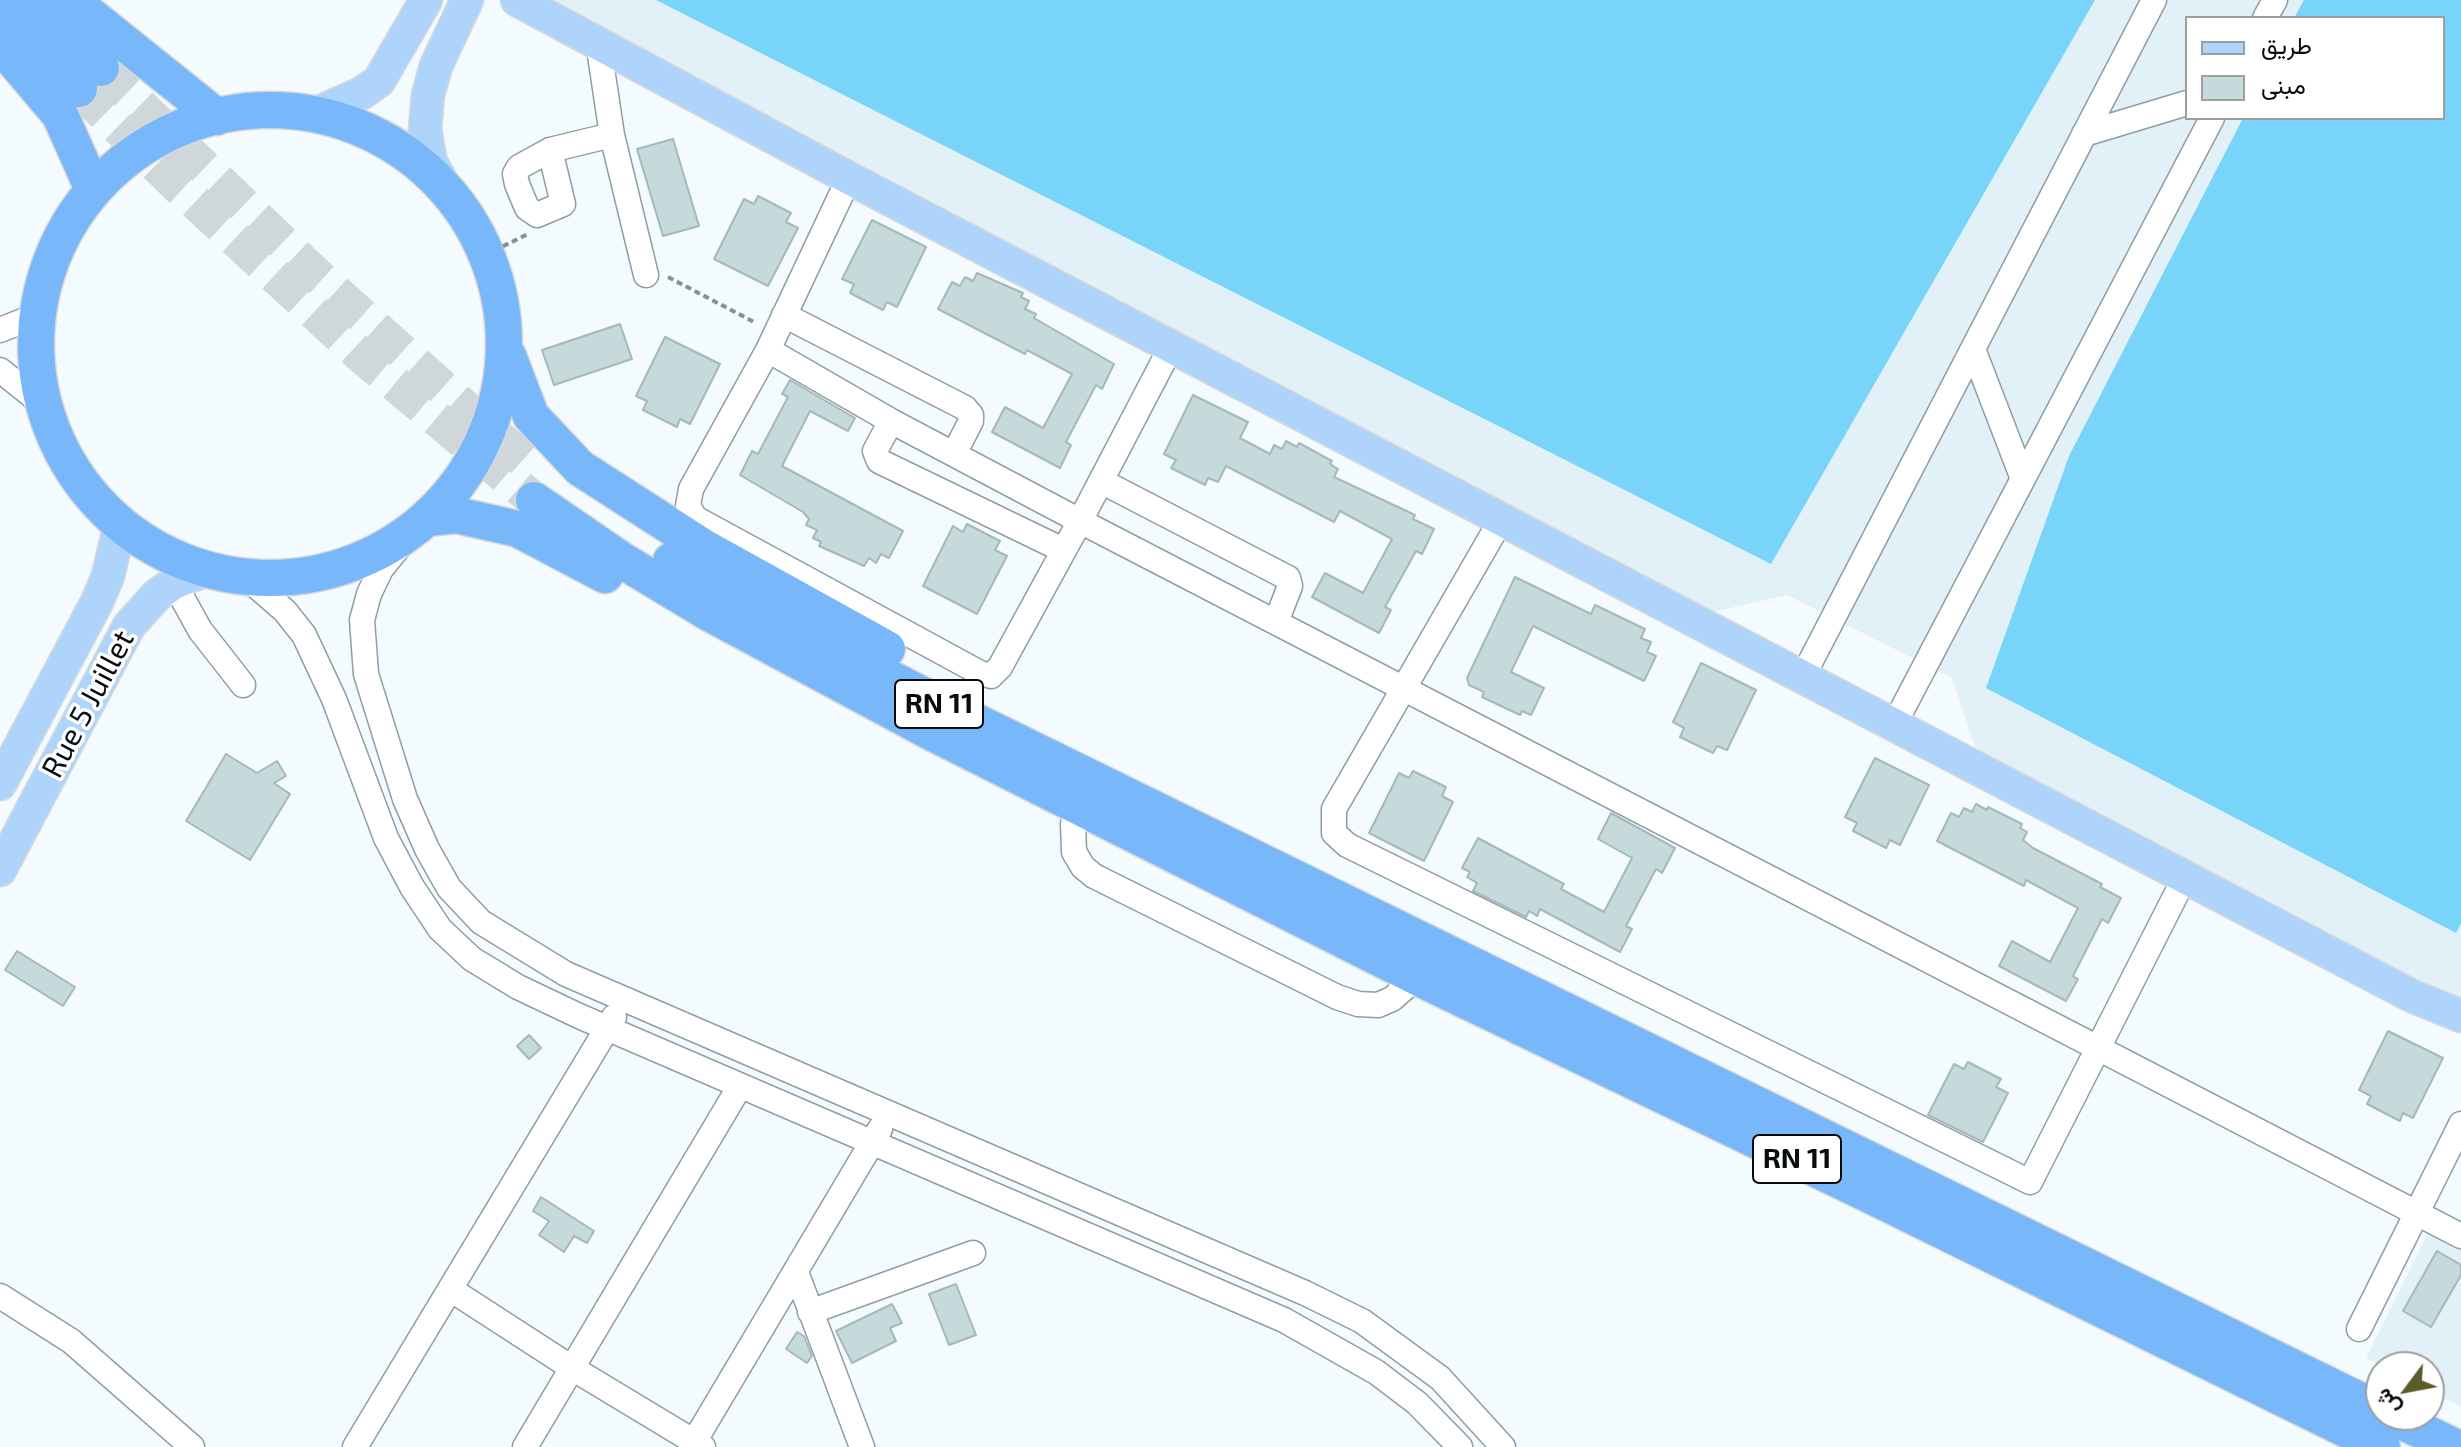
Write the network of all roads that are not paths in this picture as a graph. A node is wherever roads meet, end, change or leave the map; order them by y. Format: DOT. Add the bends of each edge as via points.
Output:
graph roads {
  1 [pos="30,0"];
  2 [pos="71,0"];
  3 [pos="426,0"];
  4 [pos="467,0"];
  5 [pos="517,0"];
  6 [pos="2154,0"];
  7 [pos="0,12"];
  8 [pos="598,42"];
  9 [pos="0,44"];
  10 [pos="2185,104"];
  11 [pos="313,115"];
  12 [pos="217,117"];
  13 [pos="2211,120"];
  14 [pos="2084,134"];
  15 [pos="612,135"];
  16 [pos="550,150"];
  17 [pos="849,178"];
  18 [pos="93,189"];
  19 [pos="450,197"];
  20 [pos="646,275"];
  21 [pos="38,315"];
  22 [pos="0,330"];
  23 [pos="776,333"];
  24 [pos="503,337"];
  25 [pos="1171,347"];
  26 [pos="1973,349"];
  27 [pos="0,370"];
  28 [pos="45,406"];
  29 [pos="891,421"];
  30 [pos="955,452"];
  31 [pos="2023,479"];
  32 [pos="1101,481"];
  33 [pos="1501,520"];
  34 [pos="1080,521"];
  35 [pos="120,524"];
  36 [pos="420,525"];
  37 [pos="1063,550"];
  38 [pos="208,569"];
  39 [pos="247,578"];
  40 [pos="174,583"];
  41 [pos="1276,622"];
  42 [pos="1802,678"];
  43 [pos="243,685"];
  44 [pos="1406,690"];
  45 [pos="1894,725"];
  46 [pos="0,784"];
  47 [pos="1073,824"];
  48 [pos="0,870"];
  49 [pos="1212,872"];
  50 [pos="2185,877"];
  51 [pos="1343,899"];
  52 [pos="1417,977"];
  53 [pos="623,999"];
  54 [pos="2461,1016"];
  55 [pos="608,1029"];
  56 [pos="2097,1047"];
  57 [pos="740,1086"];
  58 [pos="888,1113"];
  59 [pos="2461,1124"];
  60 [pos="873,1143"];
  61 [pos="2416,1213"];
  62 [pos="2461,1236"];
  63 [pos="973,1253"];
  64 [pos="796,1272"];
  65 [pos="450,1289"];
  66 [pos="0,1296"];
  67 [pos="810,1312"];
  68 [pos="2359,1329"];
  69 [pos="572,1368"];
  70 [pos="2365,1403"];
  71 [pos="2422,1431"];
  72 [pos="696,1445"];
  73 [pos="192,1447"];
  74 [pos="355,1447"];
  75 [pos="525,1447"];
  76 [pos="862,1447"];
  77 [pos="1460,1447"];
  78 [pos="1503,1447"];
  79 [pos="2382,1447"];
  80 [pos="2455,1447"];
  1 -- 7 [label="highway" via="90,78"];
  2 -- 12 [label="highway"];
  3 -- 11 [label="main road" via="379,81"];
  4 -- 19 [label="main road" via="428,95 425,130 431,162"];
  5 -- 8 [label="main road"];
  6 -- 14 [label="street"];
  8 -- 15 [label="street"];
  8 -- 17 [label="main road"];
  9 -- 18 [label="highway" via="60,115"];
  10 -- 14 [label="street"];
  11 -- 12 [label="highway" via="265,111"];
  11 -- 19 [label="highway" via="389,144 422,167"];
  12 -- 18 [label="highway" via="196,117 158,132"];
  13 -- 31 [label="street"];
  14 -- 26 [label="street"];
  15 -- 16 [label="street"];
  15 -- 20 [label="street"];
  16 -- 16 [label="street" via="515,174 531,213 537,215 563,204"];
  17 -- 23 [label="street"];
  17 -- 25 [label="main road"];
  18 -- 21 [label="highway" via="66,231"];
  19 -- 24 [label="highway" via="485,255 499,299"];
  21 -- 22 [label="street"];
  21 -- 28 [label="highway" via="37,358"];
  23 -- 29 [label="street"];
  23 -- 30 [label="street" via="965,408 971,421"];
  23 -- 37 [label="street" via="691,489 688,506 695,518 991,676"];
  24 -- 36 [label="highway" via="502,370 486,436 471,466"];
  24 -- 51 [label="highway" via="531,416 559,450 608,488 853,632 1269,845"];
  25 -- 32 [label="street"];
  25 -- 33 [label="main road"];
  26 -- 31 [label="street"];
  26 -- 42 [label="street"];
  27 -- 28 [label="street"];
  28 -- 35 [label="highway" via="75,472"];
  29 -- 30 [label="street"];
  29 -- 37 [label="street" via="875,451 879,461"];
  30 -- 34 [label="street"];
  31 -- 45 [label="street"];
  32 -- 34 [label="street"];
  32 -- 41 [label="street" via="1288,578 1290,586"];
  33 -- 42 [label="main road"];
  33 -- 44 [label="street"];
  34 -- 37 [label="street"];
  34 -- 41 [label="street"];
  35 -- 38 [label="highway" via="164,553"];
  35 -- 46 [label="main road, Rue 5 Juillet" via="97,602"];
  36 -- 39 [label="highway" via="350,565 316,575"];
  36 -- 47 [label="highway" via="456,515 487,520 547,542 934,761"];
  36 -- 53 [label="street" via="381,569 362,620 373,703 405,799 449,888 481,922 566,974"];
  38 -- 39 [label="highway"];
  38 -- 40 [label="main road, Rue 5 Juillet"];
  39 -- 55 [label="street" via="304,635 386,838 440,929 472,959 518,987"];
  40 -- 43 [label="street" via="200,630"];
  40 -- 48 [label="main road, Rue 5 Juillet" via="129,626"];
  41 -- 44 [label="street"];
  42 -- 45 [label="main road"];
  44 -- 56 [label="street"];
  44 -- 56 [label="street" via="1332,815 1334,833 1347,845 2030,1182"];
  45 -- 50 [label="main road"];
  47 -- 49 [label="highway" via="1150,856"];
  47 -- 52 [label="street" via="1074,852 1094,876 1337,997 1378,1005"];
  49 -- 51 [label="highway, RN 11" via="781,654 623,561 542,491 788,626"];
  49 -- 52 [label="highway, RN 11"];
  50 -- 54 [label="main road" via="2412,996"];
  50 -- 56 [label="street"];
  51 -- 70 [label="highway, RN 11"];
  52 -- 79 [label="highway, RN 11"];
  53 -- 55 [label="street"];
  53 -- 58 [label="street"];
  55 -- 57 [label="street"];
  55 -- 65 [label="street"];
  56 -- 61 [label="street"];
  57 -- 60 [label="street"];
  57 -- 69 [label="street"];
  58 -- 60 [label="street"];
  58 -- 78 [label="street" via="1362,1321 1440,1378"];
  59 -- 61 [label="street"];
  60 -- 64 [label="street"];
  60 -- 77 [label="street" via="1284,1320 1376,1372 1417,1403"];
  61 -- 62 [label="street"];
  61 -- 68 [label="street"];
  63 -- 67 [label="street"];
  64 -- 67 [label="street"];
  64 -- 72 [label="street"];
  65 -- 69 [label="street"];
  65 -- 74 [label="street"];
  66 -- 73 [label="street" via="71,1341"];
  67 -- 76 [label="street"];
  69 -- 72 [label="street"];
  69 -- 75 [label="street"];
  71 -- 80 [label="highway"];
}
